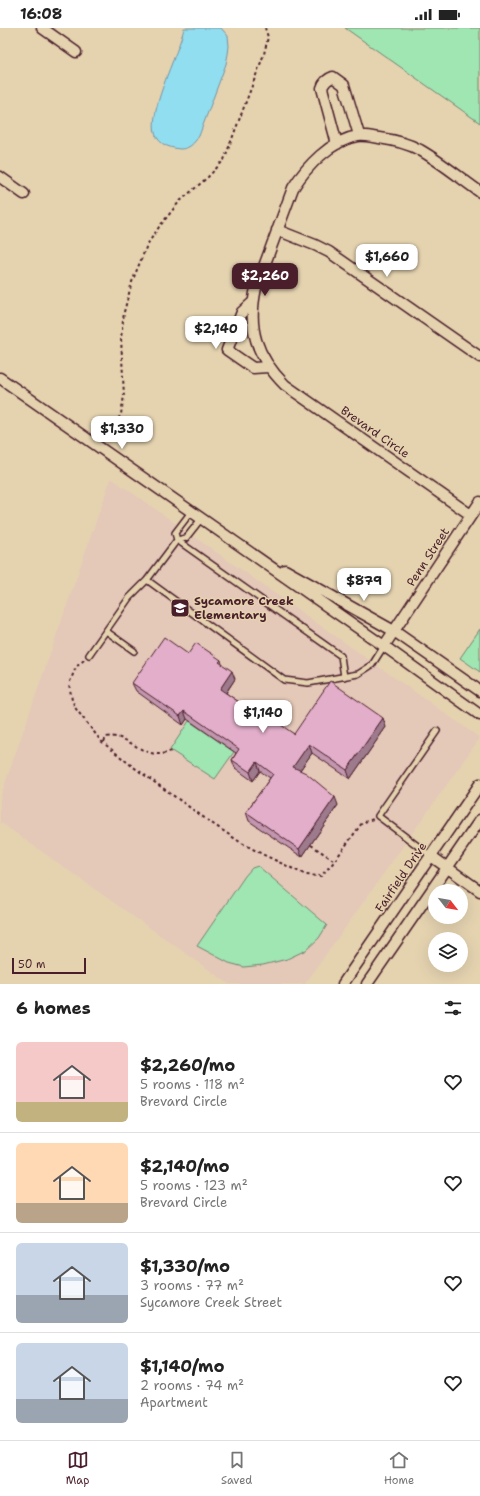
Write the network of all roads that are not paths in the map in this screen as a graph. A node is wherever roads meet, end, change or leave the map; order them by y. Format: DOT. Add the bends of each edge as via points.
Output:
graph roads {
  1 [pos="42,28"];
  2 [pos="76,52"];
  3 [pos="359,135"];
  4 [pos="337,144"];
  5 [pos="0,177"];
  6 [pos="480,192"];
  7 [pos="24,194"];
  8 [pos="277,230"];
  9 [pos="252,303"];
  10 [pos="480,357"];
  11 [pos="268,367"];
  12 [pos="0,378"];
  13 [pos="480,502"];
  14 [pos="191,512"];
  15 [pos="470,515"];
  16 [pos="201,518"];
  17 [pos="176,540"];
  18 [pos="231,540"];
  19 [pos="147,580"];
  20 [pos="106,631"];
  21 [pos="394,631"];
  22 [pos="384,646"];
  23 [pos="134,651"];
  24 [pos="89,655"];
  25 [pos="344,677"];
  26 [pos="480,691"];
  27 [pos="480,715"];
  28 [pos="437,731"];
  29 [pos="480,784"];
  30 [pos="480,820"];
  31 [pos="431,856"];
  32 [pos="447,867"];
  33 [pos="480,892"];
  34 [pos="343,984"];
  35 [pos="367,984"];
  1 -- 2 [label="street"];
  3 -- 4 [label="street, Brevard Circle"];
  3 -- 4 [label="street" via="344,85 333,77 324,82 322,88"];
  3 -- 6 [label="street, Brevard Circle" via="393,140 420,150"];
  4 -- 8 [label="street, Brevard Circle" via="311,164 302,175 293,188"];
  5 -- 7 [label="street"];
  8 -- 9 [label="street, Brevard Circle"];
  8 -- 10 [label="street" via="330,252"];
  9 -- 11 [label="street, Brevard Circle" via="253,332"];
  9 -- 11 [label="street, Brevard Circle" via="242,312 228,350 253,368"];
  11 -- 15 [label="street, Brevard Circle" via="285,384"];
  12 -- 14 [label="street"];
  13 -- 15 [label="street, Penn Street"];
  14 -- 16 [label="street"];
  14 -- 17 [label="lane" via="175,533"];
  15 -- 21 [label="street, Penn Street"];
  16 -- 17 [label="lane" via="186,538"];
  16 -- 18 [label="street"];
  17 -- 19 [label="lane"];
  17 -- 25 [label="lane" via="341,656"];
  18 -- 21 [label="street"];
  18 -- 22 [label="street"];
  19 -- 20 [label="lane" via="129,598"];
  19 -- 25 [label="lane" via="284,680 308,683"];
  20 -- 23 [label="lane"];
  20 -- 24 [label="lane"];
  21 -- 22 [label="street, Penn Street"];
  21 -- 26 [label="street"];
  22 -- 25 [label="lane" via="372,665 358,674"];
  22 -- 27 [label="street"];
  28 -- 31 [label="lane" via="378,816"];
  29 -- 31 [label="street, Fairfield Drive"];
  30 -- 32 [label="street"];
  31 -- 32 [label="street"];
  31 -- 34 [label="street, Fairfield Drive"];
  32 -- 33 [label="street"];
  32 -- 35 [label="street"];
}
